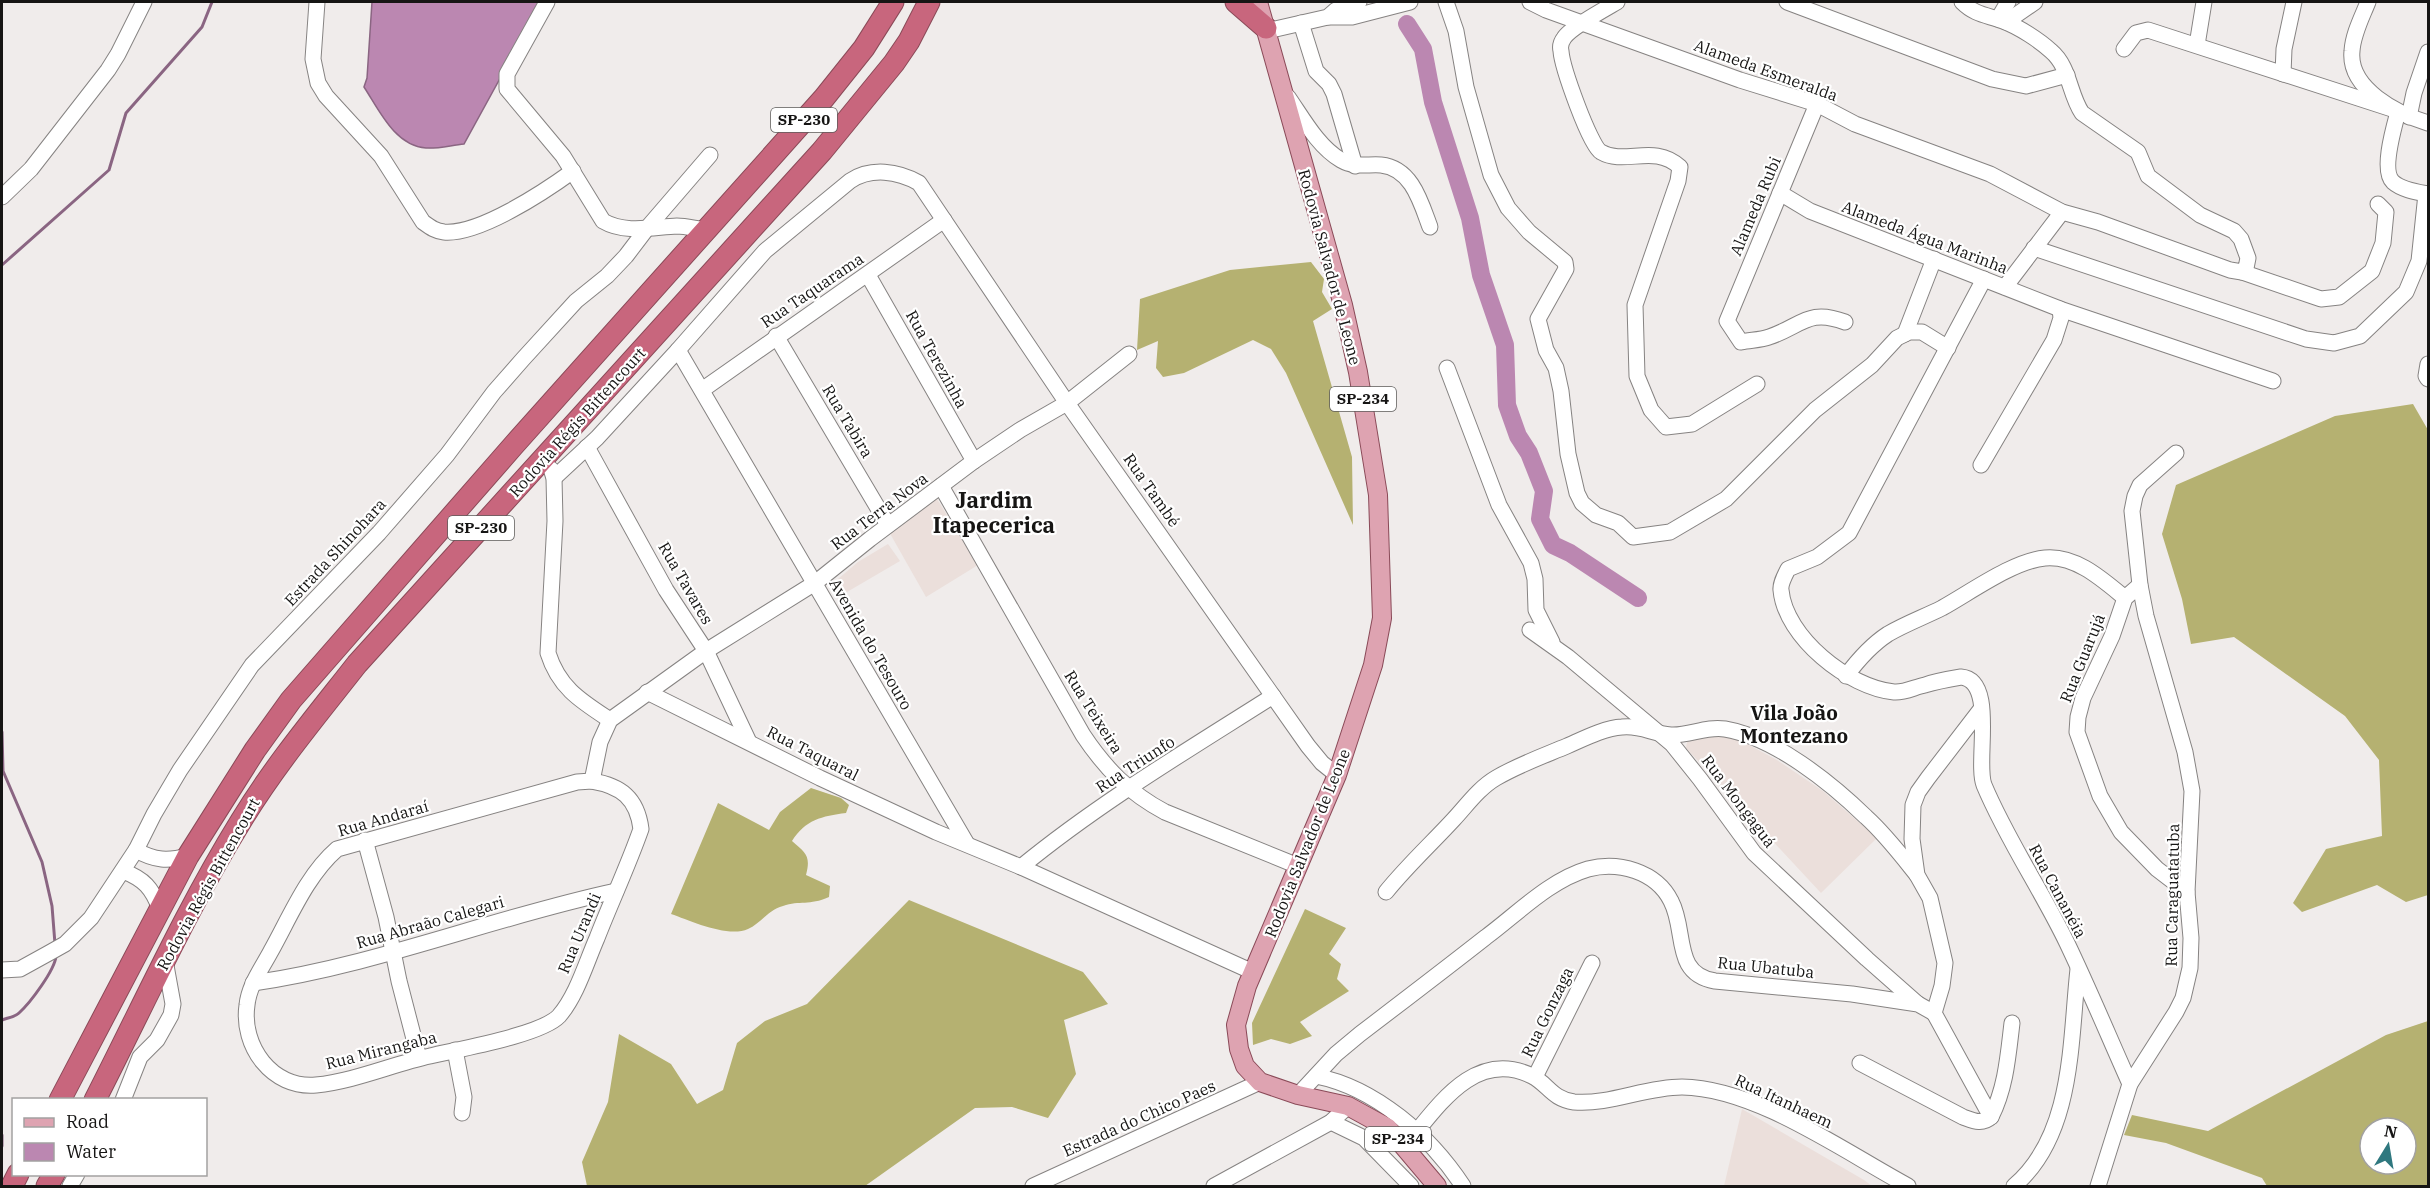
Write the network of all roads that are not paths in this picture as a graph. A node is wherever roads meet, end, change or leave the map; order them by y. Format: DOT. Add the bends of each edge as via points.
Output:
graph roads {
  1 [pos="144,2"];
  2 [pos="317,2"];
  3 [pos="547,2"];
  4 [pos="893,2"];
  5 [pos="929,2"];
  6 [pos="942,2"];
  7 [pos="1236,2"];
  8 [pos="1359,2"];
  9 [pos="1410,2"];
  10 [pos="1446,2"];
  11 [pos="1530,2"];
  12 [pos="1617,2"];
  13 [pos="1787,2"];
  14 [pos="1962,2"];
  15 [pos="2008,2"];
  16 [pos="2035,2"];
  17 [pos="2204,2"];
  18 [pos="2294,2"];
  19 [pos="2368,2"];
  20 [pos="1258,3"];
  21 [pos="1328,17"];
  22 [pos="2002,20"];
  23 [pos="1301,23"];
  24 [pos="1584,23"];
  25 [pos="1267,29"];
  26 [pos="909,41"];
  27 [pos="2197,45"];
  28 [pos="2124,49"];
  29 [pos="2428,52"];
  30 [pos="2283,74"];
  31 [pos="2067,75"];
  32 [pos="1282,89"];
  33 [pos="1816,104"];
  34 [pos="2400,113"];
  35 [pos="2428,123"];
  36 [pos="710,155"];
  37 [pos="1355,166"];
  38 [pos="573,171"];
  39 [pos="1780,193"];
  40 [pos="2427,194"];
  41 [pos="2,197"];
  42 [pos="2378,204"];
  43 [pos="2061,212"];
  44 [pos="944,220"];
  45 [pos="648,226"];
  46 [pos="1430,227"];
  47 [pos="705,230"];
  48 [pos="2034,248"];
  49 [pos="1934,259"];
  50 [pos="2242,272"];
  51 [pos="868,275"];
  52 [pos="1984,279"];
  53 [pos="2005,287"];
  54 [pos="2060,309"];
  55 [pos="1845,322"];
  56 [pos="1905,334"];
  57 [pos="776,336"];
  58 [pos="1948,348"];
  59 [pos="678,350"];
  60 [pos="1129,354"];
  61 [pos="2428,364"];
  62 [pos="1447,368"];
  63 [pos="2428,379"];
  64 [pos="2272,381"];
  65 [pos="1757,384"];
  66 [pos="702,390"];
  67 [pos="1067,403"];
  68 [pos="587,447"];
  69 [pos="2176,453"];
  70 [pos="546,455"];
  71 [pos="974,461"];
  72 [pos="1981,465"];
  73 [pos="554,478"];
  74 [pos="941,486"];
  75 [pos="888,525"];
  76 [pos="815,583"];
  77 [pos="2140,585"];
  78 [pos="2126,598"];
  79 [pos="1530,630"];
  80 [pos="1555,648"];
  81 [pos="706,651"];
  82 [pos="1846,676"];
  83 [pos="647,692"];
  84 [pos="1273,696"];
  85 [pos="1981,709"];
  86 [pos="610,720"];
  87 [pos="1659,734"];
  88 [pos="748,740"];
  89 [pos="1337,775"];
  90 [pos="592,781"];
  91 [pos="1129,790"];
  92 [pos="365,840"];
  93 [pos="967,844"];
  94 [pos="136,850"];
  95 [pos="188,856"];
  96 [pos="1298,866"];
  97 [pos="1021,867"];
  98 [pos="123,871"];
  99 [pos="1917,875"];
  100 [pos="616,891"];
  101 [pos="1386,892"];
  102 [pos="2187,892"];
  103 [pos="160,909"];
  104 [pos="394,951"];
  105 [pos="165,960"];
  106 [pos="1592,963"];
  107 [pos="2078,969"];
  108 [pos="2,970"];
  109 [pos="1253,972"];
  110 [pos="253,983"];
  111 [pos="1918,1004"];
  112 [pos="1934,1013"];
  113 [pos="2012,1023"];
  114 [pos="455,1050"];
  115 [pos="419,1058"];
  116 [pos="1860,1063"];
  117 [pos="1316,1076"];
  118 [pos="1535,1077"];
  119 [pos="1260,1082"];
  120 [pos="2130,1084"];
  121 [pos="1298,1095"];
  122 [pos="61,1098"];
  123 [pos="96,1098"];
  124 [pos="124,1098"];
  125 [pos="1348,1106"];
  126 [pos="462,1113"];
  127 [pos="1991,1117"];
  128 [pos="1331,1122"];
  129 [pos="1417,1131"];
  130 [pos="1033,1186"];
  131 [pos="1214,1186"];
  132 [pos="1411,1186"];
  133 [pos="1437,1186"];
  134 [pos="1463,1186"];
  135 [pos="1908,1186"];
  136 [pos="2014,1186"];
  137 [pos="2098,1186"];
  1 -- 41 [label="street" via="108,70 39,160"];
  2 -- 38 [label="street" via="313,58 318,83 381,156 423,222 433,229 454,231 478,225 548,189"];
  3 -- 38 [label="street" via="507,74 507,89"];
  4 -- 47 [label="highway, Rodovia Régis Bittencourt / SP-230" via="864,48 824,98"];
  5 -- 26 [label="highway, Rodovia Régis Bittencourt / SP-230"];
  6 -- 26 [label="highway"];
  7 -- 25 [label="highway"];
  8 -- 21 [label="street" via="1336,9"];
  9 -- 21 [label="street" via="1352,17"];
  10 -- 56 [label="street" via="1491,175 1508,208 1565,262 1566,268 1538,319 1546,350 1556,368 1577,494 1596,514 1618,523 1633,537 1670,532 1726,499 1815,410"];
  11 -- 24 [label="street, Alameda Esmeralda"];
  12 -- 24 [label="street"];
  13 -- 31 [label="street" via="1992,79 2026,86"];
  14 -- 22 [label="street" via="1978,14"];
  15 -- 22 [label="street"];
  16 -- 22 [label="street"];
  17 -- 27 [label="street"];
  18 -- 30 [label="street"];
  19 -- 34 [label="street" via="2354,37 2352,61 2364,84"];
  20 -- 25 [label="main road, Rodovia Salvador de Leone / SP-234"];
  21 -- 23 [label="street"];
  22 -- 31 [label="street" via="2051,50"];
  23 -- 25 [label="street"];
  23 -- 37 [label="street" via="1316,71 1334,94"];
  24 -- 33 [label="street, Alameda Esmeralda"];
  24 -- 65 [label="street" via="1564,37 1560,48 1595,149 1614,155 1658,155 1671,158 1680,167 1635,305 1637,376 1651,410 1666,427 1692,424"];
  25 -- 32 [label="main road, Rodovia Salvador de Leone / SP-234"];
  26 -- 70 [label="highway, Rodovia Régis Bittencourt / SP-230" via="822,151"];
  27 -- 28 [label="street" via="2142,30"];
  27 -- 30 [label="street"];
  29 -- 34 [label="street" via="2414,93"];
  30 -- 34 [label="street"];
  31 -- 50 [label="street" via="2082,113 2138,152 2148,176 2200,215 2234,231 2248,258"];
  32 -- 37 [label="street" via="1329,150"];
  32 -- 89 [label="main road, Rodovia Salvador de Leone / SP-234" via="1343,305 1364,402 1378,495 1382,618 1368,682"];
  33 -- 39 [label="street, Alameda Rubi"];
  33 -- 43 [label="street, Alameda Esmeralda" via="1855,124 1990,174"];
  34 -- 35 [label="street"];
  34 -- 40 [label="street" via="2389,173 2392,181"];
  36 -- 45 [label="street, Estrada Shinohara"];
  37 -- 46 [label="street" via="1383,165 1407,177"];
  38 -- 45 [label="street" via="603,221 624,229"];
  39 -- 49 [label="street, Alameda Água Marinha" via="1810,211"];
  39 -- 55 [label="street, Alameda Rubi" via="1727,321 1741,342 1768,338 1814,316"];
  40 -- 48 [label="street" via="2419,261 2406,292 2360,336 2334,343 2306,339"];
  42 -- 50 [label="street, Alameda Esmeralda" via="2386,212 2383,243 2372,271 2339,297 2321,299"];
  43 -- 48 [label="street"];
  43 -- 50 [label="street, Alameda Esmeralda"];
  44 -- 51 [label="street, Rua Taquarama"];
  44 -- 59 [label="street, Rua També" via="919,183 895,173 857,177 765,251"];
  44 -- 67 [label="street, Rua També"];
  45 -- 47 [label="street"];
  45 -- 94 [label="street, Estrada Shinohara" via="626,256 576,301 494,392 447,455 379,533 252,665 180,770"];
  47 -- 95 [label="highway, Rodovia Régis Bittencourt / SP-230" via="310,678 255,750"];
  48 -- 53 [label="street"];
  49 -- 52 [label="street, Alameda Água Marinha"];
  49 -- 56 [label="street"];
  51 -- 57 [label="street, Rua Taquarama"];
  51 -- 71 [label="street, Rua Terezinha"];
  52 -- 53 [label="street, Alameda Água Marinha"];
  52 -- 58 [label="street"];
  53 -- 54 [label="street, Alameda Água Marinha"];
  54 -- 64 [label="street, Alameda Água Marinha"];
  54 -- 72 [label="street" via="2055,340"];
  56 -- 58 [label="street" via="1922,333"];
  57 -- 66 [label="street, Rua Taquarama"];
  57 -- 75 [label="street, Rua Tabira"];
  58 -- 82 [label="street" via="1849,533 1817,557 1788,569 1780,588 1786,612 1813,648"];
  59 -- 66 [label="street, Avenida do Tesouro"];
  59 -- 68 [label="street, Rua També"];
  60 -- 67 [label="street, Rua Terra Nova"];
  61 -- 63 [label="street"];
  62 -- 80 [label="street, Rua Mongaguá" via="1499,505 1531,563 1538,618"];
  66 -- 76 [label="street, Avenida do Tesouro"];
  67 -- 71 [label="street, Rua Terra Nova"];
  67 -- 84 [label="street, Rua També"];
  68 -- 73 [label="street, Rua També"];
  68 -- 81 [label="street, Rua Tavares" via="666,590"];
  69 -- 77 [label="street, Rua Caraguatatuba" via="2140,485 2135,496 2132,511"];
  70 -- 73 [label="street"];
  70 -- 105 [label="highway, Rodovia Régis Bittencourt / SP-230" via="357,664 299,737 241,821"];
  71 -- 74 [label="street, Rua Terra Nova"];
  73 -- 86 [label="street" via="555,545 548,653 553,670 563,683 578,699"];
  74 -- 75 [label="street, Rua Terra Nova"];
  74 -- 91 [label="street, Rua Teixeira" via="1083,735"];
  75 -- 76 [label="street, Rua Terra Nova"];
  76 -- 81 [label="street, Rua Terra Nova"];
  76 -- 93 [label="street, Avenida do Tesouro"];
  77 -- 78 [label="street, Rua Guarujá"];
  77 -- 102 [label="street, Rua Caraguatatuba" via="2189,766 2192,791"];
  78 -- 82 [label="street" via="2077,564 2046,558 2030,561 1888,634"];
  78 -- 102 [label="street, Rua Guarujá" via="2083,698 2077,732 2100,796 2121,832 2157,869"];
  79 -- 80 [label="street, Rua Mongaguá"];
  80 -- 87 [label="street, Rua Mongaguá"];
  81 -- 83 [label="street, Rua Terra Nova"];
  81 -- 88 [label="street, Rua Tavares"];
  82 -- 85 [label="street, Rua Cananéia" via="1864,685 1898,692 1966,678 1977,688"];
  83 -- 86 [label="street"];
  83 -- 88 [label="street, Rua Taquaral"];
  84 -- 89 [label="street, Rua També" via="1322,763"];
  84 -- 91 [label="street, Rua Triunfo"];
  85 -- 99 [label="street" via="1918,792 1913,805 1912,839"];
  85 -- 107 [label="street, Rua Cananéia" via="1983,782"];
  86 -- 90 [label="street" via="600,742"];
  87 -- 99 [label="street" via="1722,729 1769,745 1848,801"];
  87 -- 101 [label="street" via="1640,726 1619,727 1495,779 1412,860"];
  87 -- 111 [label="street, Rua Mongaguá" via="1694,770 1754,853"];
  88 -- 93 [label="street, Rua Taquaral" via="820,778"];
  89 -- 96 [label="main road, Rodovia Salvador de Leone / SP-234"];
  90 -- 92 [label="street, Rua Andaraí"];
  90 -- 100 [label="street, Rua Urandi" via="611,784 622,792 633,802 639,816 641,829"];
  91 -- 96 [label="street, Rua Teixeira" via="1165,812"];
  91 -- 97 [label="street, Rua Triunfo"];
  92 -- 104 [label="street"];
  92 -- 110 [label="street, Rua Andaraí" via="337,849 319,867"];
  93 -- 97 [label="street, Rua Taquaral"];
  94 -- 95 [label="street" via="158,860"];
  94 -- 98 [label="street, Estrada Shinohara"];
  95 -- 103 [label="highway, Rodovia Régis Bittencourt / SP-230"];
  96 -- 109 [label="main road, Rodovia Salvador de Leone / SP-234"];
  97 -- 109 [label="street, Rua Taquaral"];
  98 -- 103 [label="street" via="146,882"];
  98 -- 108 [label="street, Estrada Shinohara" via="73,937 20,969"];
  99 -- 112 [label="street" via="1930,898 1945,963"];
  100 -- 104 [label="street, Rua Abraão Calegari"];
  100 -- 114 [label="street, Rua Urandi" via="573,992 558,1017 533,1030"];
  102 -- 120 [label="street, Rua Caraguatatuba" via="2191,938 2188,981 2171,1021"];
  103 -- 122 [label="highway, Rodovia Régis Bittencourt / SP-230"];
  104 -- 110 [label="street, Rua Abraão Calegari" via="295,977"];
  104 -- 115 [label="street"];
  105 -- 123 [label="highway, Rodovia Régis Bittencourt / SP-230"];
  105 -- 124 [label="street" via="173,1004 171,1015 157,1040 140,1057"];
  106 -- 118 [label="street, Rua Gonzaga"];
  107 -- 120 [label="street, Rua Cananéia"];
  107 -- 136 [label="street" via="2058,1115 2047,1143"];
  109 -- 119 [label="main road, Rodovia Salvador de Leone / SP-234" via="1236,1025 1245,1066"];
  110 -- 115 [label="street, Rua Mirangaba" via="246,1020 256,1055 286,1080 315,1085 340,1081"];
  111 -- 112 [label="street, Rua Ubatuba"];
  111 -- 117 [label="street, Rua Ubatuba" via="1704,979 1687,963 1676,914 1664,890 1640,872 1603,867 1572,876 1542,895 1359,1034"];
  112 -- 127 [label="street"];
  113 -- 127 [label="street" via="2005,1082"];
  114 -- 115 [label="street, Rua Mirangaba"];
  114 -- 126 [label="street" via="464,1097"];
  116 -- 127 [label="street" via="1963,1117 1981,1123"];
  117 -- 121 [label="street, Rua Ubatuba"];
  117 -- 129 [label="street" via="1360,1092"];
  118 -- 129 [label="street, Rua Itanhaem" via="1500,1069 1474,1075 1454,1090"];
  118 -- 135 [label="street, Rua Itanhaem" via="1556,1096 1574,1102 1663,1088 1729,1093 1814,1132"];
  119 -- 121 [label="main road, SP-234"];
  119 -- 130 [label="street, Estrada do Chico Paes"];
  120 -- 137 [label="street, Rua Caraguatatuba"];
  121 -- 125 [label="main road, SP-234"];
  125 -- 128 [label="street"];
  125 -- 133 [label="main road, SP-234" via="1388,1128"];
  128 -- 131 [label="street"];
  128 -- 132 [label="street" via="1364,1138"];
  129 -- 134 [label="street"];
}
